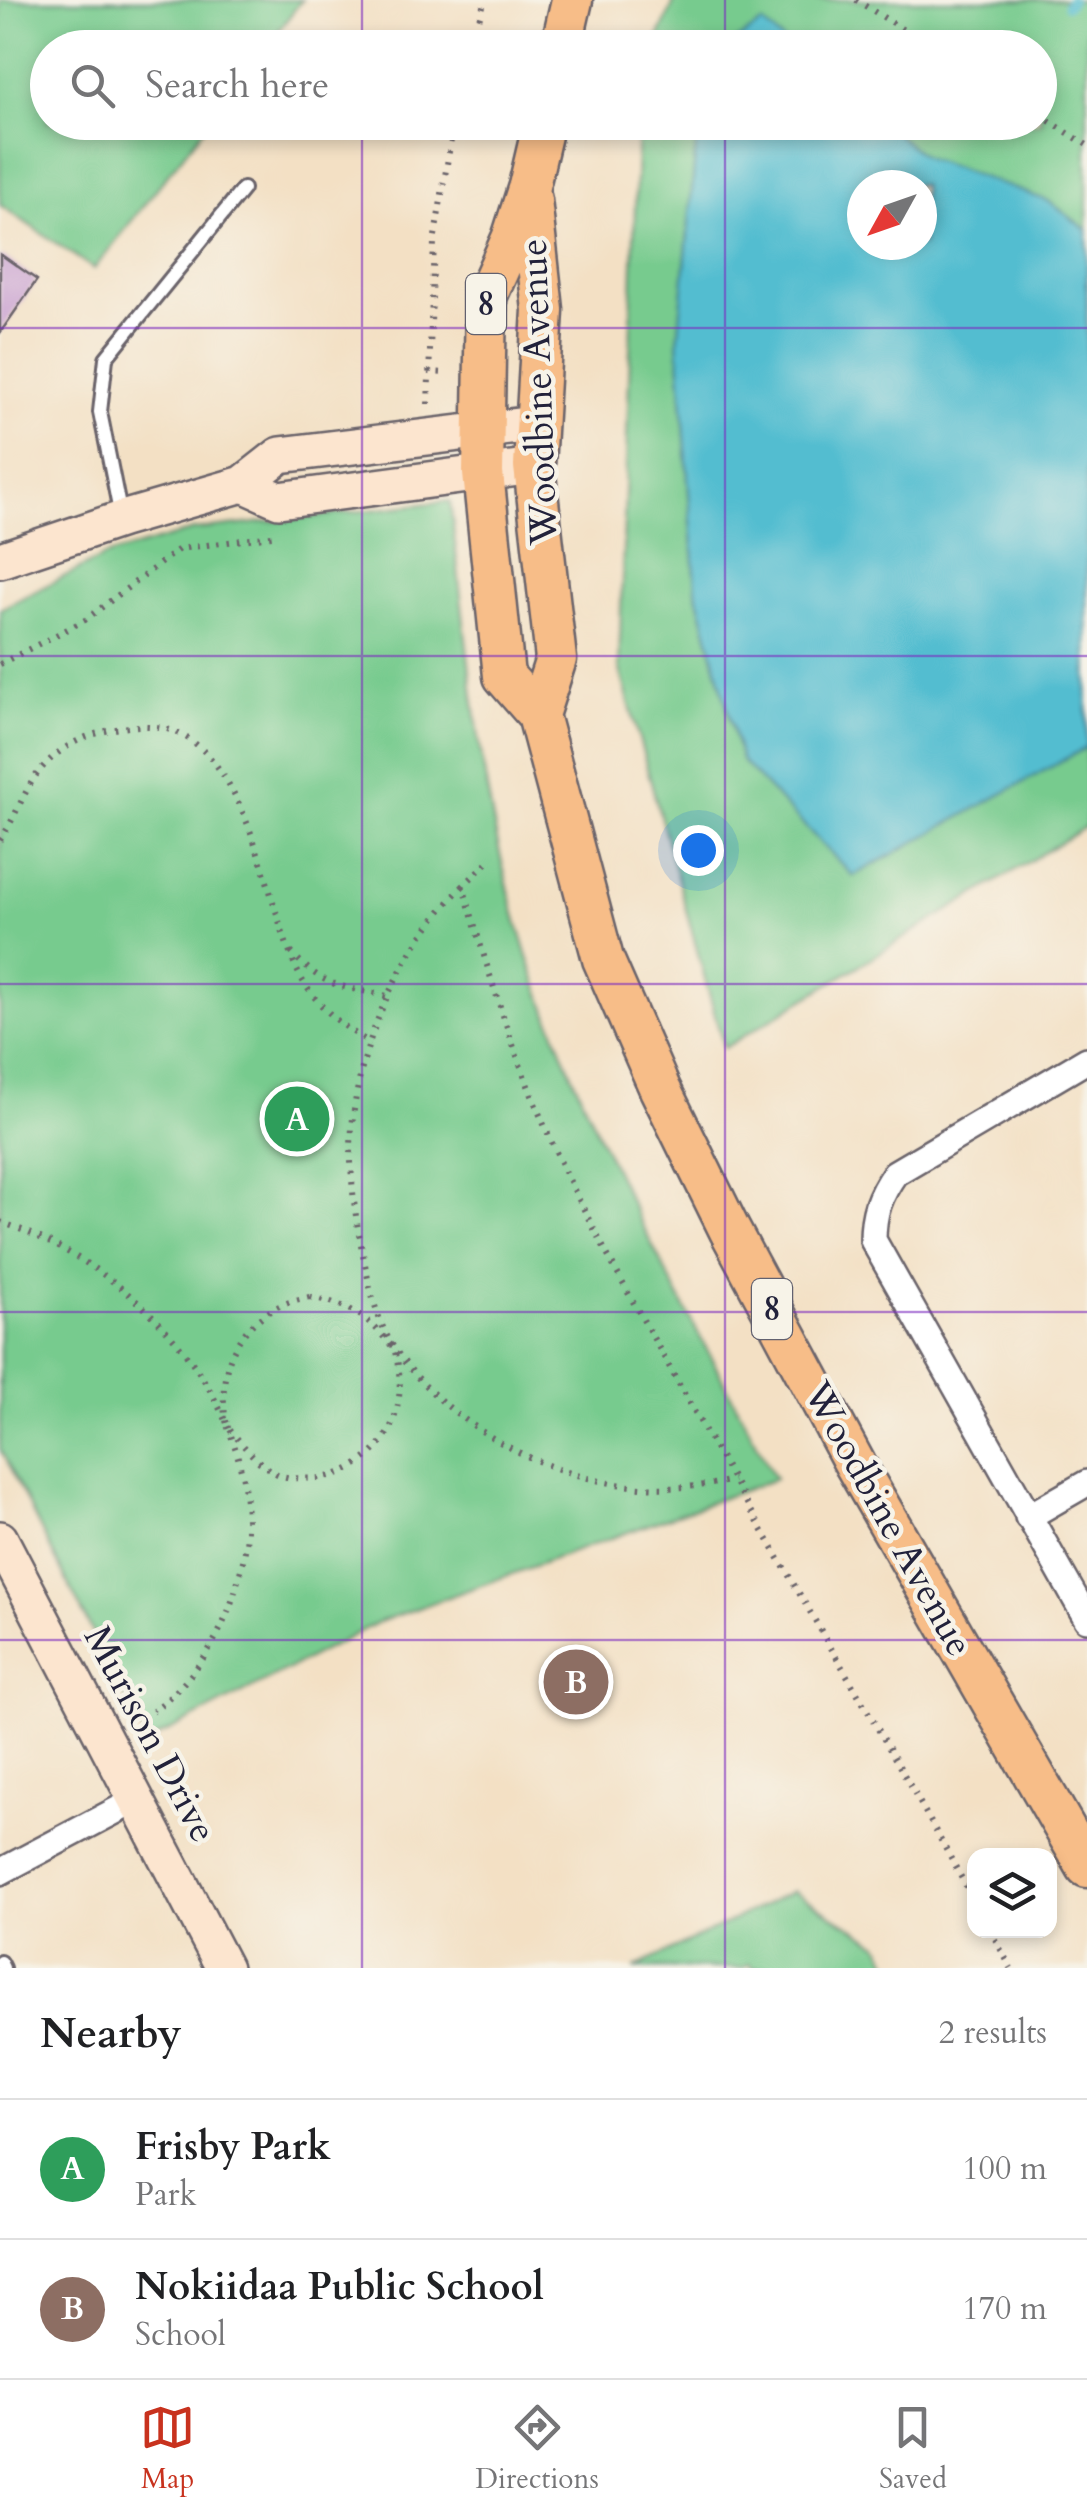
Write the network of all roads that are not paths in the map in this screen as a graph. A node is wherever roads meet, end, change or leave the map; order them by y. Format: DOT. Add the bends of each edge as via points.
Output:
graph roads {
  1 [pos="572,0"];
  2 [pos="565,30"];
  3 [pos="540,140"];
  4 [pos="529,186"];
  5 [pos="243,189"];
  6 [pos="534,424"];
  7 [pos="484,430"];
  8 [pos="534,466"];
  9 [pos="482,472"];
  10 [pos="242,484"];
  11 [pos="122,520"];
  12 [pos="0,560"];
  13 [pos="538,715"];
  14 [pos="1087,1060"];
  15 [pos="1087,1483"];
  16 [pos="1028,1516"];
  17 [pos="0,1540"];
  18 [pos="1087,1620"];
  19 [pos="136,1800"];
  20 [pos="1087,1868"];
  21 [pos="0,1872"];
  22 [pos="224,1968"];
  1 -- 2 [label="main road"];
  3 -- 4 [label="main road, Woodbine Avenue / 8"];
  4 -- 6 [label="main road, Woodbine Avenue / 8" via="543,310"];
  4 -- 7 [label="main road, Woodbine Avenue / 8" via="486,296"];
  5 -- 11 [label="lane" via="106,358 100,412"];
  6 -- 7 [label="street"];
  6 -- 8 [label="main road, Woodbine Avenue / 8"];
  7 -- 9 [label="main road, Woodbine Avenue / 8"];
  7 -- 10 [label="street" via="280,455"];
  8 -- 9 [label="street"];
  8 -- 13 [label="main road, Woodbine Avenue / 8" via="556,659"];
  9 -- 10 [label="street" via="279,500"];
  9 -- 13 [label="main road, Woodbine Avenue / 8" via="504,676"];
  10 -- 11 [label="street"];
  11 -- 12 [label="street"];
  13 -- 20 [label="main road, Woodbine Avenue / 8" via="603,959 660,1090 856,1466"];
  14 -- 16 [label="street" via="895,1174 873,1216 873,1240 883,1262"];
  15 -- 16 [label="street"];
  16 -- 18 [label="street"];
  17 -- 19 [label="street, Murison Drive"];
  19 -- 21 [label="street"];
  19 -- 22 [label="street, Murison Drive"];
}
